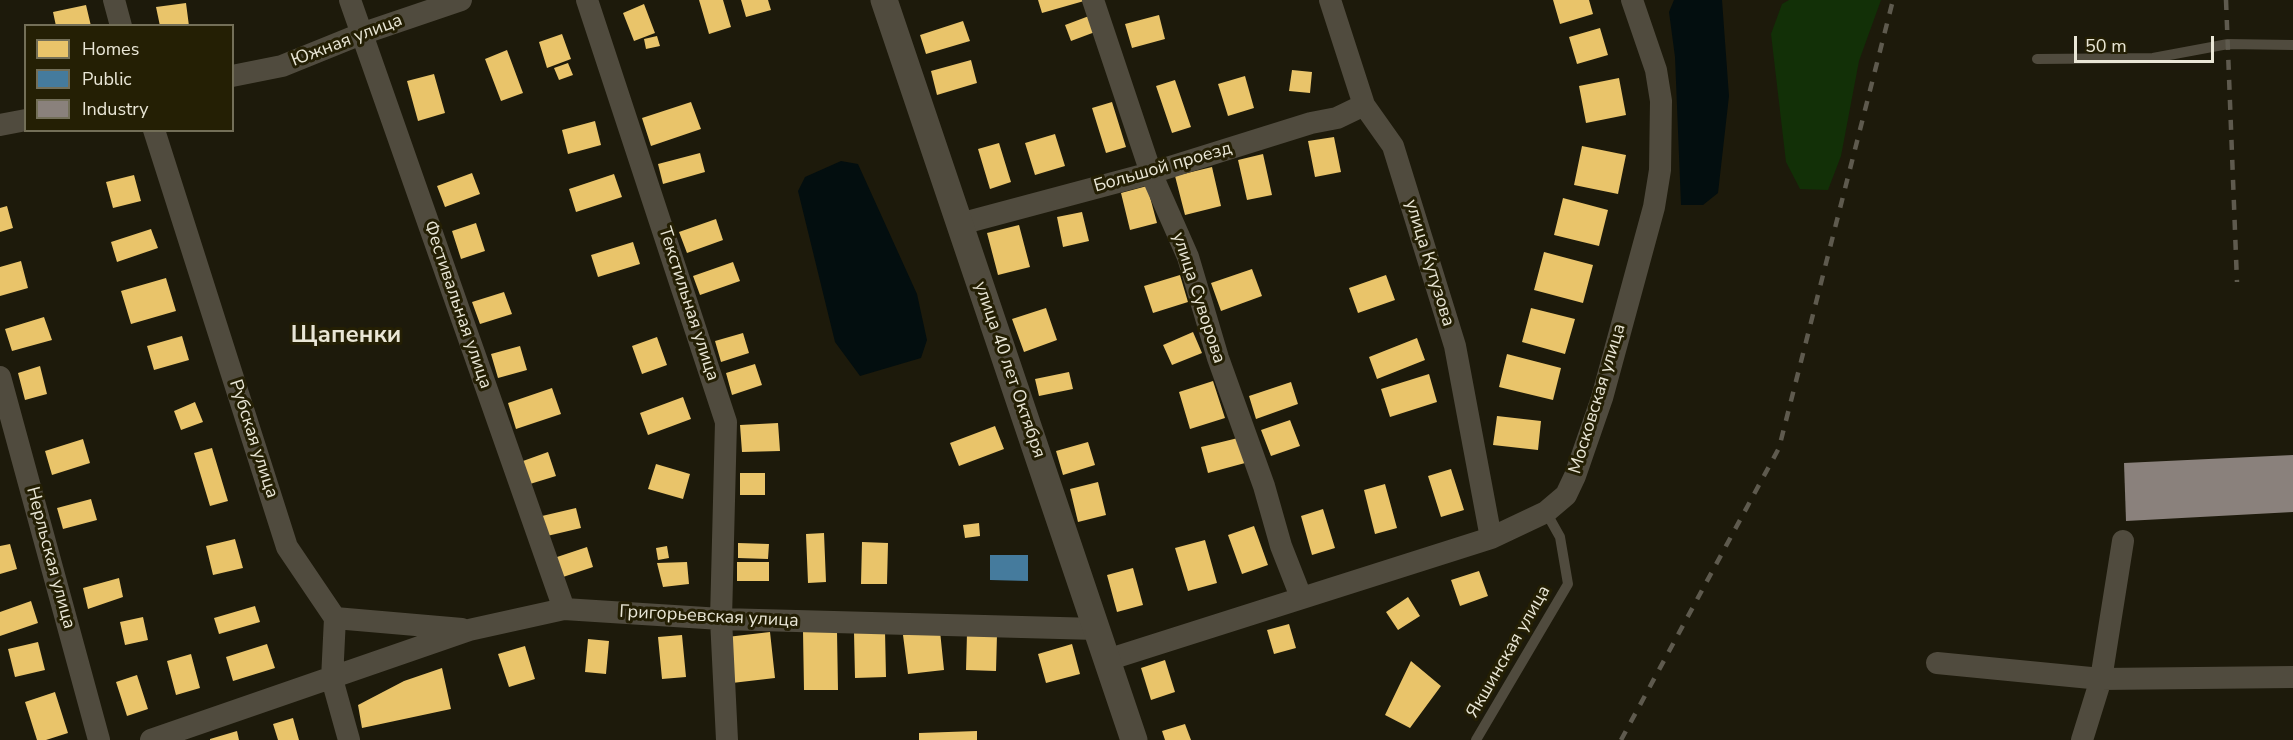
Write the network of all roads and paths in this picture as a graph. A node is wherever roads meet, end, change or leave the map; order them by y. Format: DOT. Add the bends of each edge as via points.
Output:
graph roads {
  1 [pos="114,0"];
  2 [pos="350,0"];
  3 [pos="461,0"];
  4 [pos="588,0"];
  5 [pos="884,0"];
  6 [pos="1093,0"];
  7 [pos="1330,0"];
  8 [pos="1632,0"];
  9 [pos="120,24"];
  10 [pos="361,34"];
  11 [pos="2293,45"];
  12 [pos="2037,59"];
  13 [pos="234,76"];
  14 [pos="1364,105"];
  15 [pos="24,120"];
  16 [pos="0,125"];
  17 [pos="155,132"];
  18 [pos="1151,173"];
  19 [pos="960,224"];
  20 [pos="0,377"];
  21 [pos="1546,512"];
  22 [pos="1491,538"];
  23 [pos="2123,541"];
  24 [pos="1301,597"];
  25 [pos="564,609"];
  26 [pos="335,618"];
  27 [pos="721,619"];
  28 [pos="1097,629"];
  29 [pos="469,630"];
  30 [pos="1107,660"];
  31 [pos="1937,663"];
  32 [pos="2293,677"];
  33 [pos="332,679"];
  34 [pos="2102,679"];
  35 [pos="99,740"];
  36 [pos="151,740"];
  37 [pos="349,740"];
  38 [pos="727,740"];
  39 [pos="1134,740"];
  40 [pos="1476,740"];
  41 [pos="2082,740"];
  1 -- 9 [label="street"];
  2 -- 10 [label="street, Фестивальная улица"];
  3 -- 10 [label="street, Южная улица"];
  4 -- 27 [label="street, Текстильная улица" via="726,422"];
  5 -- 19 [label="street, улица 40 лет Октября"];
  6 -- 18 [label="street, улица Суворова"];
  7 -- 14 [label="street, улица Кутузова"];
  8 -- 21 [label="street, Московская улица" via="1656,70 1661,101 1654,207 1602,398 1575,476 1566,495"];
  10 -- 13 [label="street, Южная улица" via="282,66"];
  10 -- 25 [label="street, Фестивальная улица"];
  11 -- 12 [label="lane" via="2228,44 2153,58"];
  14 -- 18 [label="street, Большой проезд" via="1337,118"];
  14 -- 22 [label="street, улица Кутузова" via="1393,146 1455,346"];
  15 -- 16 [label="street"];
  17 -- 26 [label="street, Рубская улица" via="287,547"];
  18 -- 19 [label="street, Большой проезд"];
  18 -- 24 [label="street, улица Суворова" via="1188,257 1218,358"];
  19 -- 28 [label="street, улица 40 лет Октября"];
  20 -- 35 [label="street, Нерльская улица"];
  21 -- 22 [label="street, Московская улица"];
  21 -- 40 [label="lane, Якшинская улица" via="1560,537 1568,584"];
  22 -- 24 [label="street, Московская улица"];
  23 -- 34 [label="street"];
  24 -- 30 [label="street, Московская улица"];
  25 -- 27 [label="street, Григорьевская улица"];
  25 -- 29 [label="street, Григорьевская улица"];
  26 -- 29 [label="street"];
  26 -- 33 [label="street"];
  27 -- 28 [label="street, Григорьевская улица"];
  27 -- 38 [label="street, Текстильная улица"];
  28 -- 30 [label="street, улица 40 лет Октября"];
  29 -- 33 [label="street, Григорьевская улица"];
  30 -- 39 [label="street, улица 40 лет Октября"];
  31 -- 34 [label="street"];
  32 -- 34 [label="street"];
  33 -- 36 [label="street, Григорьевская улица"];
  33 -- 37 [label="street"];
  34 -- 41 [label="street"];
}
